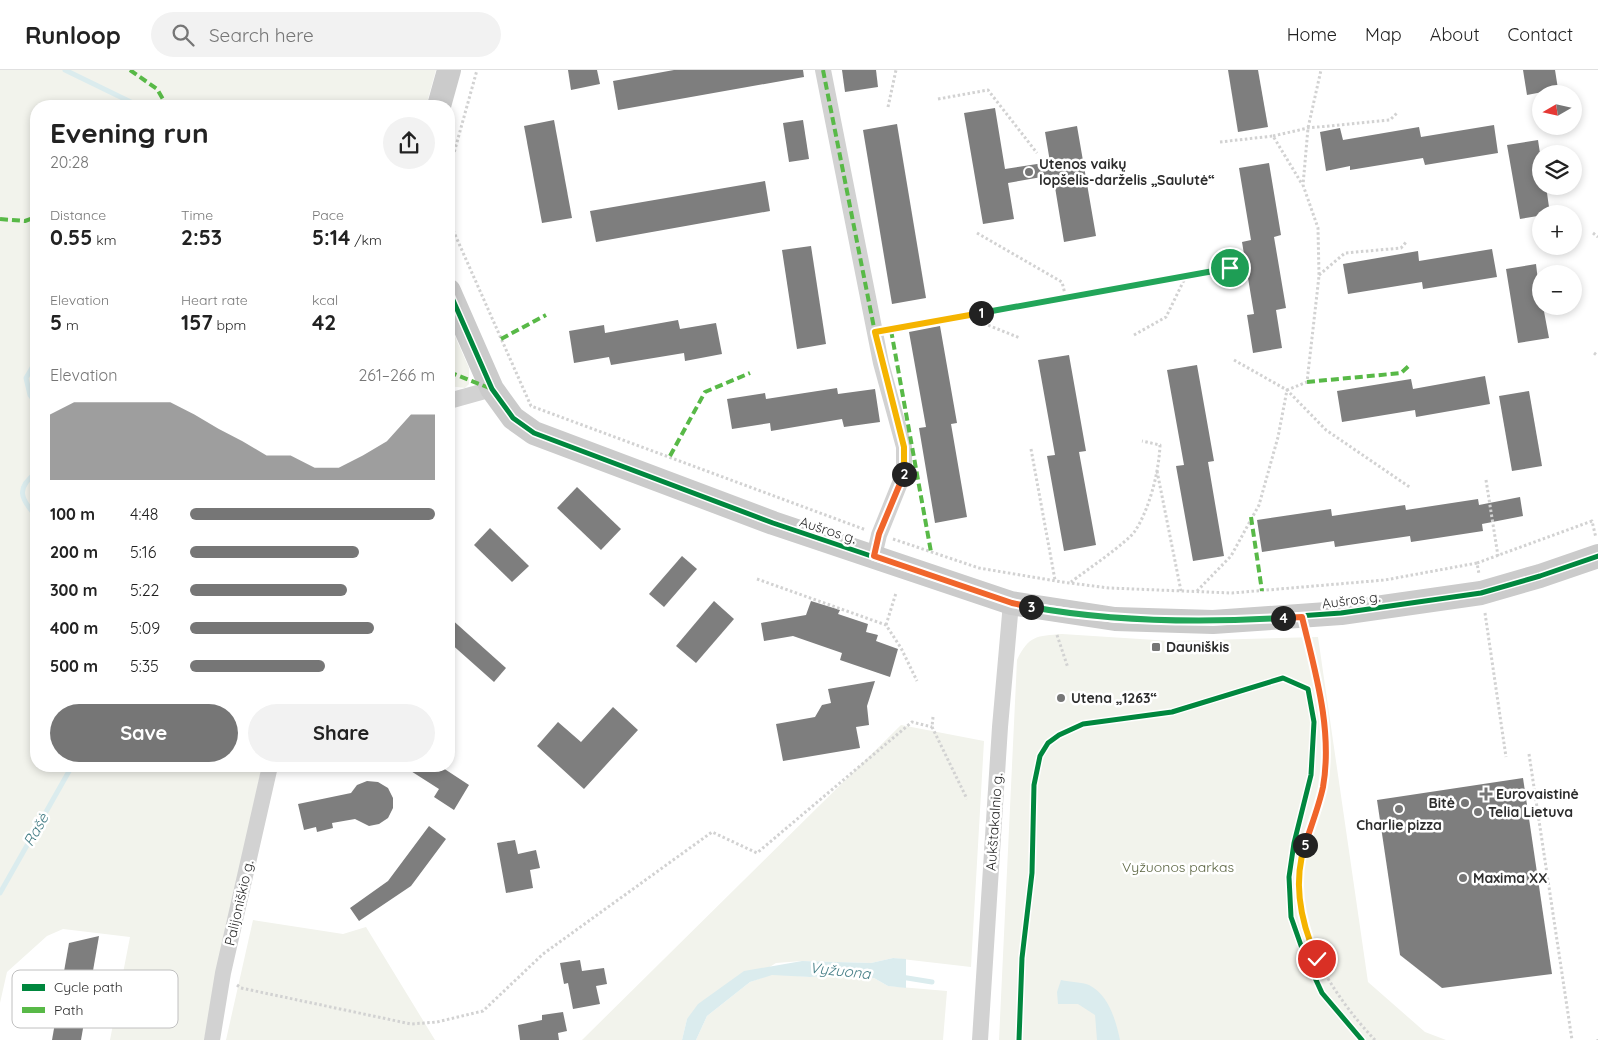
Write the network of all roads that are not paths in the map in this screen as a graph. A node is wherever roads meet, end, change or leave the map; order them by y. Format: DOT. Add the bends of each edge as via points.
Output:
graph roads {
  1 [pos="449,70"];
  2 [pos="823,70"];
  3 [pos="441,100"];
  4 [pos="455,305"];
  5 [pos="492,388"];
  6 [pos="455,399"];
  7 [pos="876,545"];
  8 [pos="1598,556"];
  9 [pos="1012,603"];
  10 [pos="269,772"];
  11 [pos="212,1040"];
  12 [pos="980,1040"];
  1 -- 3 [label="street"];
  2 -- 7 [label="street" via="875,332 904,447 904,473"];
  4 -- 5 [label="street, Aušros g."];
  5 -- 6 [label="street"];
  5 -- 7 [label="street, Aušros g." via="513,418 534,433 773,523"];
  7 -- 9 [label="street, Aušros g."];
  8 -- 9 [label="street, Aušros g." via="1481,593 1302,617 1213,622 1115,619"];
  9 -- 12 [label="street, Aukštakalnio g."];
  10 -- 11 [label="street, Palijoniškio g." via="223,973"];
}
